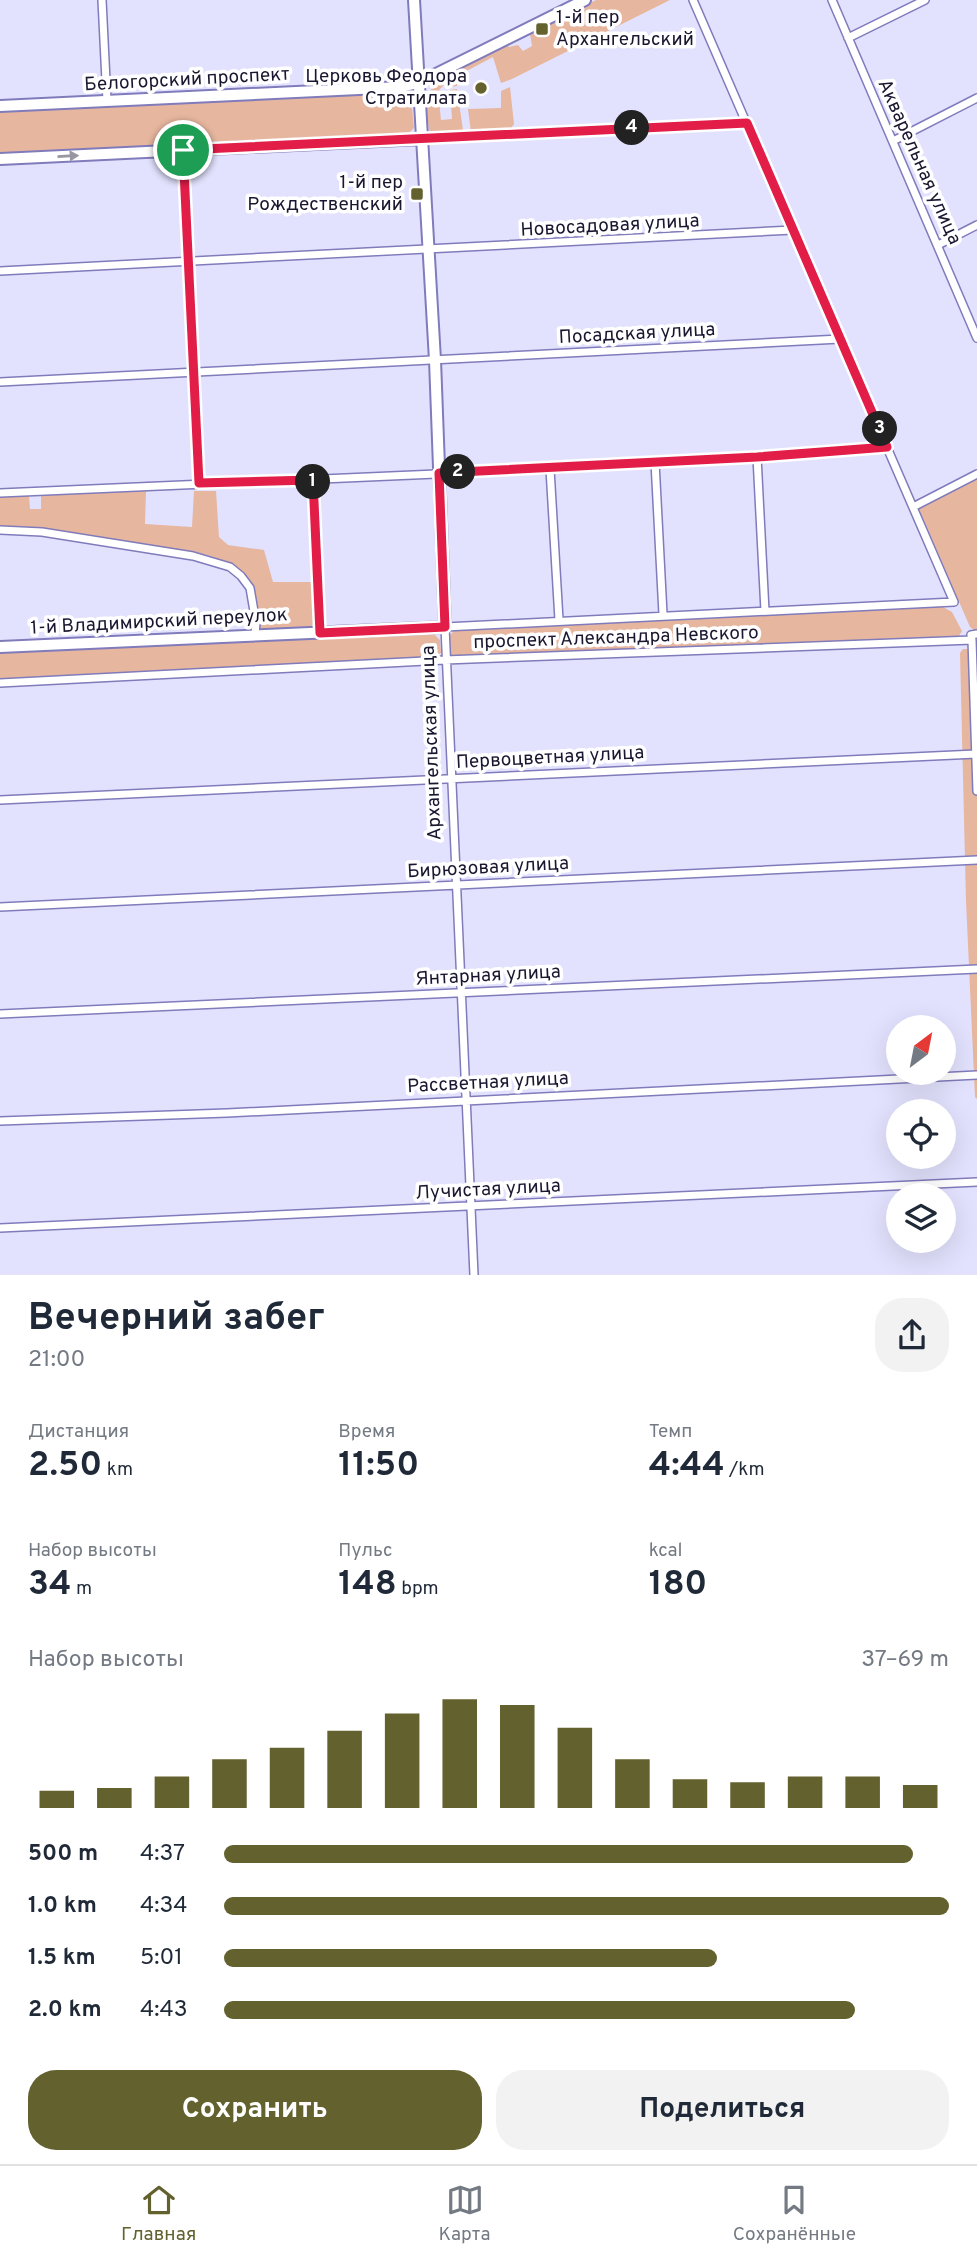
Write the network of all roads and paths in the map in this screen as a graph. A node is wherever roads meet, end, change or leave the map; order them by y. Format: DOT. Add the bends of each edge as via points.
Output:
graph roads {
  1 [pos="102,0"];
  2 [pos="414,0"];
  3 [pos="585,0"];
  4 [pos="693,0"];
  5 [pos="832,0"];
  6 [pos="925,0"];
  7 [pos="848,38"];
  8 [pos="418,83"];
  9 [pos="977,98"];
  10 [pos="107,101"];
  11 [pos="0,106"];
  12 [pos="747,123"];
  13 [pos="421,139"];
  14 [pos="893,141"];
  15 [pos="183,150"];
  16 [pos="0,159"];
  17 [pos="977,225"];
  18 [pos="793,230"];
  19 [pos="939,245"];
  20 [pos="429,251"];
  21 [pos="190,262"];
  22 [pos="0,271"];
  23 [pos="977,338"];
  24 [pos="841,339"];
  25 [pos="435,360"];
  26 [pos="195,372"];
  27 [pos="0,382"];
  28 [pos="887,447"];
  29 [pos="757,457"];
  30 [pos="655,462"];
  31 [pos="550,468"];
  32 [pos="439,473"];
  33 [pos="977,474"];
  34 [pos="313,480"];
  35 [pos="199,483"];
  36 [pos="0,493"];
  37 [pos="915,506"];
  38 [pos="0,530"];
  39 [pos="765,611"];
  40 [pos="663,614"];
  41 [pos="559,620"];
  42 [pos="445,627"];
  43 [pos="320,633"];
  44 [pos="255,635"];
  45 [pos="974,637"];
  46 [pos="0,647"];
  47 [pos="445,660"];
  48 [pos="0,683"];
  49 [pos="976,754"];
  50 [pos="450,779"];
  51 [pos="977,791"];
  52 [pos="0,800"];
  53 [pos="977,860"];
  54 [pos="456,886"];
  55 [pos="0,907"];
  56 [pos="977,968"];
  57 [pos="460,993"];
  58 [pos="0,1014"];
  59 [pos="977,1075"];
  60 [pos="465,1099"];
  61 [pos="0,1121"];
  62 [pos="977,1182"];
  63 [pos="471,1206"];
  64 [pos="0,1228"];
  65 [pos="474,1275"];
  1 -- 10 [label="street"];
  2 -- 8 [label="street, Архангельская улица"];
  3 -- 8 [label="street, Белогорский проспект"];
  4 -- 12 [label="street"];
  5 -- 7 [label="street, Акварельная улица"];
  6 -- 7 [label="street"];
  7 -- 14 [label="street, Акварельная улица"];
  8 -- 10 [label="street, Белогорский проспект"];
  8 -- 13 [label="street, Архангельская улица"];
  9 -- 14 [label="street"];
  10 -- 11 [label="street, Белогорский проспект"];
  12 -- 13 [label="street"];
  12 -- 18 [label="street"];
  13 -- 15 [label="street"];
  13 -- 20 [label="street, Архангельская улица"];
  14 -- 19 [label="street, Акварельная улица"];
  16 -- 15 [label="street, one-way"];
  15 -- 21 [label="street"];
  17 -- 19 [label="street"];
  18 -- 20 [label="street, Новосадовая улица"];
  18 -- 24 [label="street"];
  19 -- 23 [label="street, Акварельная улица"];
  20 -- 21 [label="street, Новосадовая улица"];
  20 -- 25 [label="street, Архангельская улица"];
  21 -- 22 [label="street, Новосадовая улица"];
  21 -- 26 [label="street"];
  24 -- 25 [label="street, Посадская улица"];
  24 -- 28 [label="street"];
  25 -- 26 [label="street, Посадская улица"];
  25 -- 32 [label="street, Архангельская улица"];
  26 -- 27 [label="street, Посадская улица"];
  26 -- 35 [label="street"];
  28 -- 29 [label="street"];
  28 -- 37 [label="street"];
  29 -- 30 [label="street"];
  29 -- 39 [label="street"];
  30 -- 31 [label="street"];
  30 -- 40 [label="street"];
  31 -- 32 [label="street"];
  31 -- 41 [label="street"];
  32 -- 34 [label="street"];
  32 -- 42 [label="street, Архангельская улица"];
  33 -- 37 [label="street"];
  34 -- 35 [label="street"];
  34 -- 43 [label="street"];
  35 -- 36 [label="street"];
  37 -- 39 [label="street, проспект Александра Невского" via="954,602"];
  38 -- 44 [label="street" via="42,532 193,556 230,567 250,588"];
  39 -- 40 [label="street, проспект Александра Невского"];
  40 -- 41 [label="street, проспект Александра Невского"];
  41 -- 42 [label="street, проспект Александра Невского"];
  42 -- 43 [label="street, 1-й Владимирский переулок"];
  42 -- 47 [label="street, Архангельская улица"];
  43 -- 44 [label="street, 1-й Владимирский переулок"];
  44 -- 46 [label="street, 1-й Владимирский переулок"];
  45 -- 47 [label="street, проспект Александра Невского"];
  45 -- 49 [label="street"];
  47 -- 48 [label="street, проспект Александра Невского"];
  47 -- 50 [label="street, Архангельская улица"];
  49 -- 50 [label="street, Первоцветная улица"];
  49 -- 51 [label="street"];
  50 -- 52 [label="street, Первоцветная улица"];
  50 -- 54 [label="street, Архангельская улица"];
  53 -- 54 [label="street, Бирюзовая улица"];
  54 -- 55 [label="street, Бирюзовая улица"];
  54 -- 57 [label="street, Архангельская улица"];
  56 -- 57 [label="street, Янтарная улица"];
  57 -- 58 [label="street, Янтарная улица"];
  57 -- 60 [label="street, Архангельская улица"];
  59 -- 60 [label="street, Рассветная улица"];
  60 -- 61 [label="street, Рассветная улица"];
  60 -- 63 [label="street, Архангельская улица"];
  62 -- 63 [label="street, Лучистая улица"];
  63 -- 64 [label="street, Лучистая улица"];
  63 -- 65 [label="street, Архангельская улица"];
}
